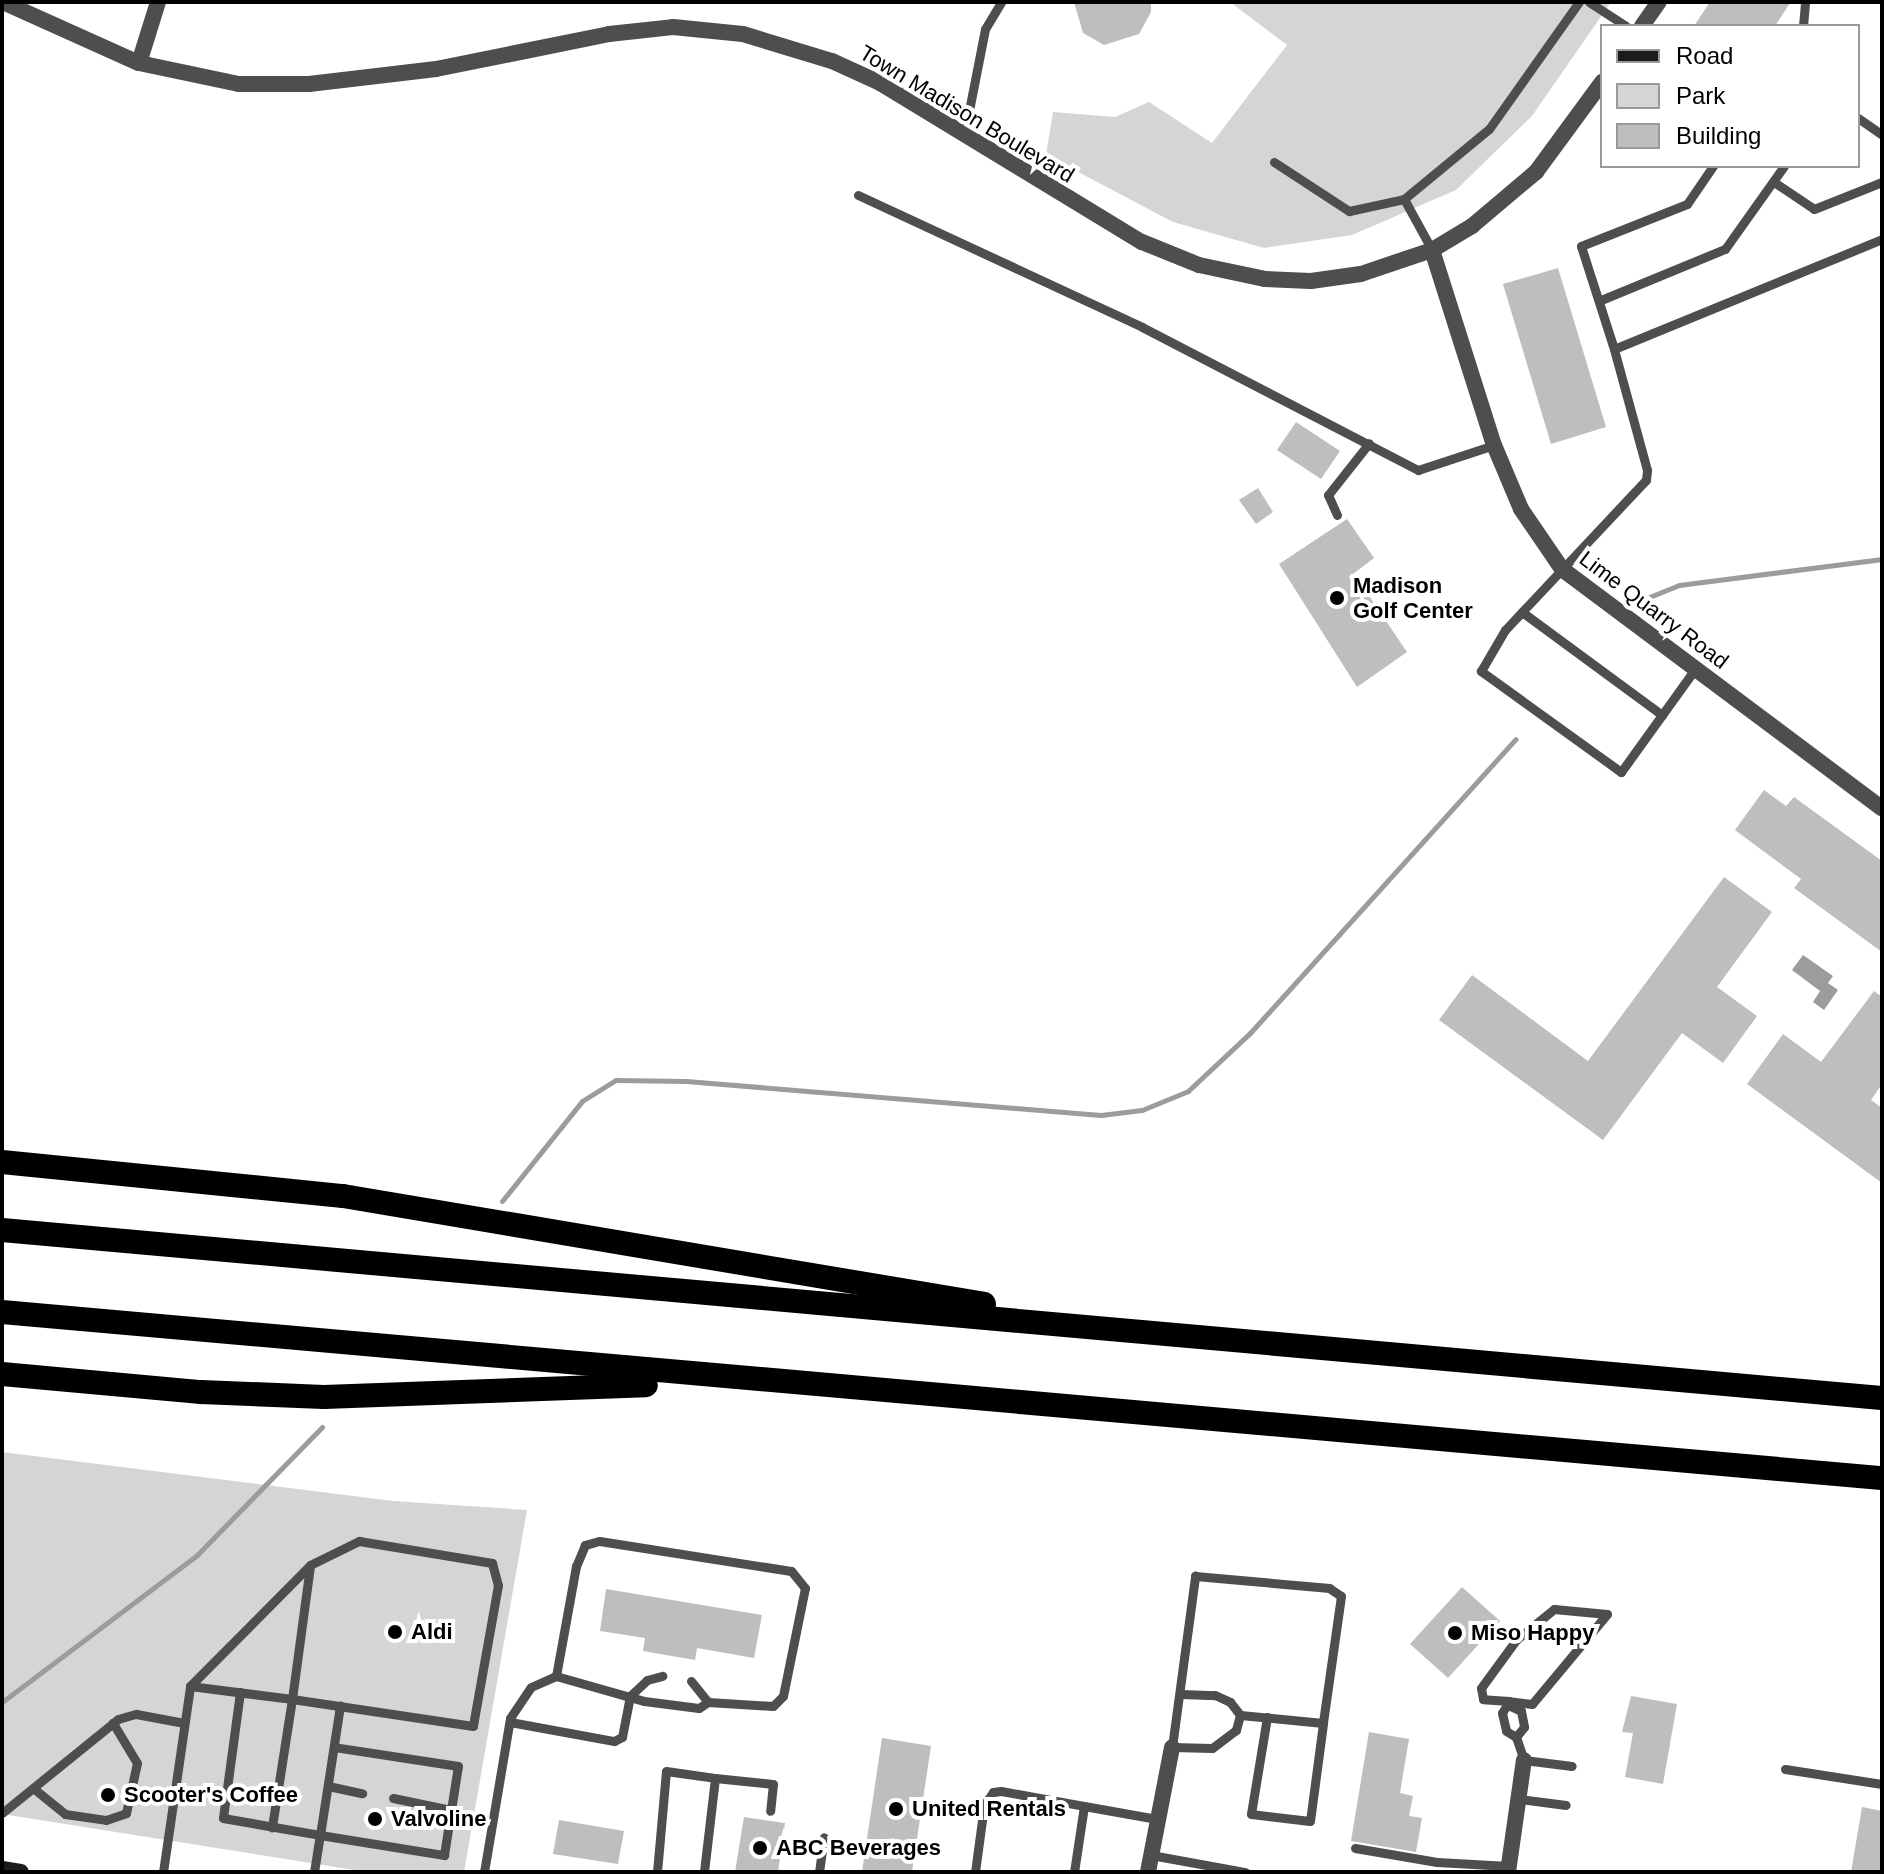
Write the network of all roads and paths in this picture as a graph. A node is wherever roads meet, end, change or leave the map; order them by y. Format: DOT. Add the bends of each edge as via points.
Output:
graph roads {
  1 [pos="3,2"];
  2 [pos="158,2"];
  3 [pos="1001,2"];
  4 [pos="1579,2"];
  5 [pos="1589,2"];
  6 [pos="1659,2"];
  7 [pos="1805,2"];
  8 [pos="1623,24"];
  9 [pos="1643,24"];
  10 [pos="1803,24"];
  11 [pos="139,63"];
  12 [pos="1600,85"];
  13 [pos="1860,119"];
  14 [pos="1882,135"];
  15 [pos="964,136"];
  16 [pos="1274,162"];
  17 [pos="1712,168"];
  18 [pos="1783,168"];
  19 [pos="1774,182"];
  20 [pos="1882,182"];
  21 [pos="858,195"];
  22 [pos="1404,199"];
  23 [pos="1882,239"];
  24 [pos="1432,250"];
  25 [pos="1601,300"];
  26 [pos="1614,349"];
  27 [pos="1369,443"];
  28 [pos="1494,445"];
  29 [pos="1337,515"];
  30 [pos="1562,569"];
  31 [pos="1522,612"];
  32 [pos="1695,669"];
  33 [pos="1662,715"];
  34 [pos="1882,808"];
  35 [pos="2,1162"];
  36 [pos="2,1230"];
  37 [pos="2,1312"];
  38 [pos="1092,1326"];
  39 [pos="2,1374"];
  40 [pos="746,1382"];
  41 [pos="1882,1398"];
  42 [pos="1882,1478"];
  43 [pos="310,1565"];
  44 [pos="556,1676"];
  45 [pos="662,1676"];
  46 [pos="691,1681"];
  47 [pos="190,1686"];
  48 [pos="240,1692"];
  49 [pos="1181,1694"];
  50 [pos="630,1696"];
  51 [pos="292,1699"];
  52 [pos="708,1702"];
  53 [pos="1510,1704"];
  54 [pos="340,1706"];
  55 [pos="1240,1715"];
  56 [pos="1267,1717"];
  57 [pos="510,1722"];
  58 [pos="113,1723"];
  59 [pos="184,1723"];
  60 [pos="1323,1723"];
  61 [pos="1516,1737"];
  62 [pos="334,1747"];
  63 [pos="1172,1747"];
  64 [pos="1524,1760"];
  65 [pos="1572,1766"];
  66 [pos="1785,1769"];
  67 [pos="715,1778"];
  68 [pos="1882,1784"];
  69 [pos="328,1786"];
  70 [pos="33,1788"];
  71 [pos="362,1793"];
  72 [pos="393,1798"];
  73 [pos="1520,1799"];
  74 [pos="1566,1805"];
  75 [pos="1084,1806"];
  76 [pos="451,1810"];
  77 [pos="770,1811"];
  78 [pos="2,1813"];
  79 [pos="1157,1819"];
  80 [pos="272,1827"];
  81 [pos="320,1835"];
  82 [pos="824,1837"];
  83 [pos="1355,1848"];
  84 [pos="1149,1864"];
  85 [pos="2,1869"];
  86 [pos="1215,1869"];
  87 [pos="1509,1869"];
  88 [pos="21,1872"];
  89 [pos="163,1872"];
  90 [pos="314,1872"];
  91 [pos="484,1872"];
  92 [pos="657,1872"];
  93 [pos="704,1872"];
  94 [pos="819,1872"];
  95 [pos="975,1872"];
  96 [pos="1074,1872"];
  97 [pos="1245,1872"];
  1 -- 11 [label="street, Town Madison Boulevard"];
  2 -- 11 [label="street"];
  3 -- 15 [label="lane" via="985,29"];
  4 -- 22 [label="lane" via="1489,129"];
  5 -- 8 [label="lane"];
  6 -- 9 [label="street"];
  7 -- 10 [label="lane"];
  11 -- 15 [label="street, Town Madison Boulevard" via="239,84 309,84 436,69 609,34 673,27 743,34 832,61 880,83"];
  12 -- 24 [label="street, Town Madison Boulevard" via="1536,172 1507,201"];
  13 -- 14 [label="lane"];
  15 -- 24 [label="street, Town Madison Boulevard" via="1142,242 1199,265 1265,279 1311,281 1361,274"];
  16 -- 22 [label="lane" via="1349,211"];
  17 -- 25 [label="lane" via="1687,204 1581,246"];
  18 -- 19 [label="lane"];
  19 -- 20 [label="lane" via="1814,209"];
  19 -- 25 [label="lane" via="1725,249"];
  21 -- 27 [label="lane" via="1142,327"];
  22 -- 24 [label="lane"];
  23 -- 26 [label="lane"];
  24 -- 28 [label="street, Lime Quarry Road"];
  25 -- 26 [label="lane"];
  26 -- 30 [label="lane" via="1646,480"];
  27 -- 28 [label="lane" via="1418,470"];
  27 -- 29 [label="lane" via="1328,495"];
  28 -- 30 [label="street, Lime Quarry Road" via="1521,509"];
  30 -- 31 [label="lane"];
  30 -- 32 [label="street, Lime Quarry Road"];
  31 -- 33 [label="lane"];
  31 -- 33 [label="lane" via="1481,671 1621,772"];
  32 -- 33 [label="lane"];
  32 -- 34 [label="street, Lime Quarry Road"];
  35 -- 38 [label="highway" via="343,1196 913,1289"];
  36 -- 38 [label="highway"];
  37 -- 40 [label="highway"];
  38 -- 41 [label="highway"];
  39 -- 40 [label="highway" via="324,1397"];
  40 -- 42 [label="highway"];
  43 -- 47 [label="lane"];
  43 -- 51 [label="lane"];
  43 -- 54 [label="lane" via="359,1541 492,1563 498,1585 473,1726"];
  44 -- 50 [label="lane"];
  44 -- 52 [label="lane" via="576,1566 585,1545 599,1541 791,1571 805,1588 780,1703"];
  44 -- 57 [label="lane" via="531,1687"];
  45 -- 50 [label="lane" via="647,1680"];
  46 -- 52 [label="lane"];
  47 -- 48 [label="lane"];
  47 -- 59 [label="lane"];
  48 -- 51 [label="lane"];
  48 -- 80 [label="lane" via="223,1818"];
  49 -- 55 [label="lane" via="1215,1695"];
  49 -- 60 [label="lane" via="1195,1576 1329,1588 1341,1596"];
  49 -- 63 [label="lane"];
  50 -- 52 [label="lane" via="699,1708"];
  50 -- 57 [label="lane" via="622,1737 614,1741"];
  51 -- 54 [label="lane"];
  51 -- 80 [label="lane"];
  53 -- 53 [label="lane" via="1532,1704 1607,1614 1554,1609 1516,1640 1481,1688 1483,1699"];
  53 -- 61 [label="lane" via="1521,1711 1524,1727"];
  53 -- 61 [label="lane" via="1502,1713 1506,1731"];
  54 -- 62 [label="lane"];
  55 -- 56 [label="lane"];
  55 -- 63 [label="lane" via="1227,1741 1212,1748"];
  56 -- 60 [label="lane"];
  56 -- 60 [label="lane" via="1251,1814 1310,1821"];
  57 -- 91 [label="lane"];
  58 -- 59 [label="lane" via="136,1714"];
  58 -- 70 [label="lane"];
  58 -- 70 [label="lane" via="137,1763 126,1813 106,1820 65,1814"];
  59 -- 89 [label="lane"];
  61 -- 64 [label="lane"];
  62 -- 69 [label="lane"];
  62 -- 76 [label="lane" via="458,1766"];
  63 -- 79 [label="street"];
  64 -- 65 [label="lane"];
  64 -- 73 [label="street"];
  66 -- 68 [label="lane"];
  67 -- 77 [label="lane" via="773,1784"];
  67 -- 92 [label="lane" via="666,1771"];
  67 -- 93 [label="lane"];
  69 -- 71 [label="lane"];
  69 -- 81 [label="lane"];
  70 -- 78 [label="lane"];
  72 -- 76 [label="lane"];
  73 -- 74 [label="lane"];
  73 -- 87 [label="street"];
  75 -- 79 [label="lane"];
  75 -- 95 [label="lane" via="993,1792 984,1805"];
  75 -- 96 [label="lane"];
  76 -- 81 [label="lane" via="444,1855"];
  79 -- 84 [label="street"];
  80 -- 81 [label="lane"];
  81 -- 90 [label="lane"];
  82 -- 94 [label="lane"];
  83 -- 87 [label="lane"];
  84 -- 86 [label="lane"];
  85 -- 88 [label="main road"];
  86 -- 97 [label="lane"];
}
